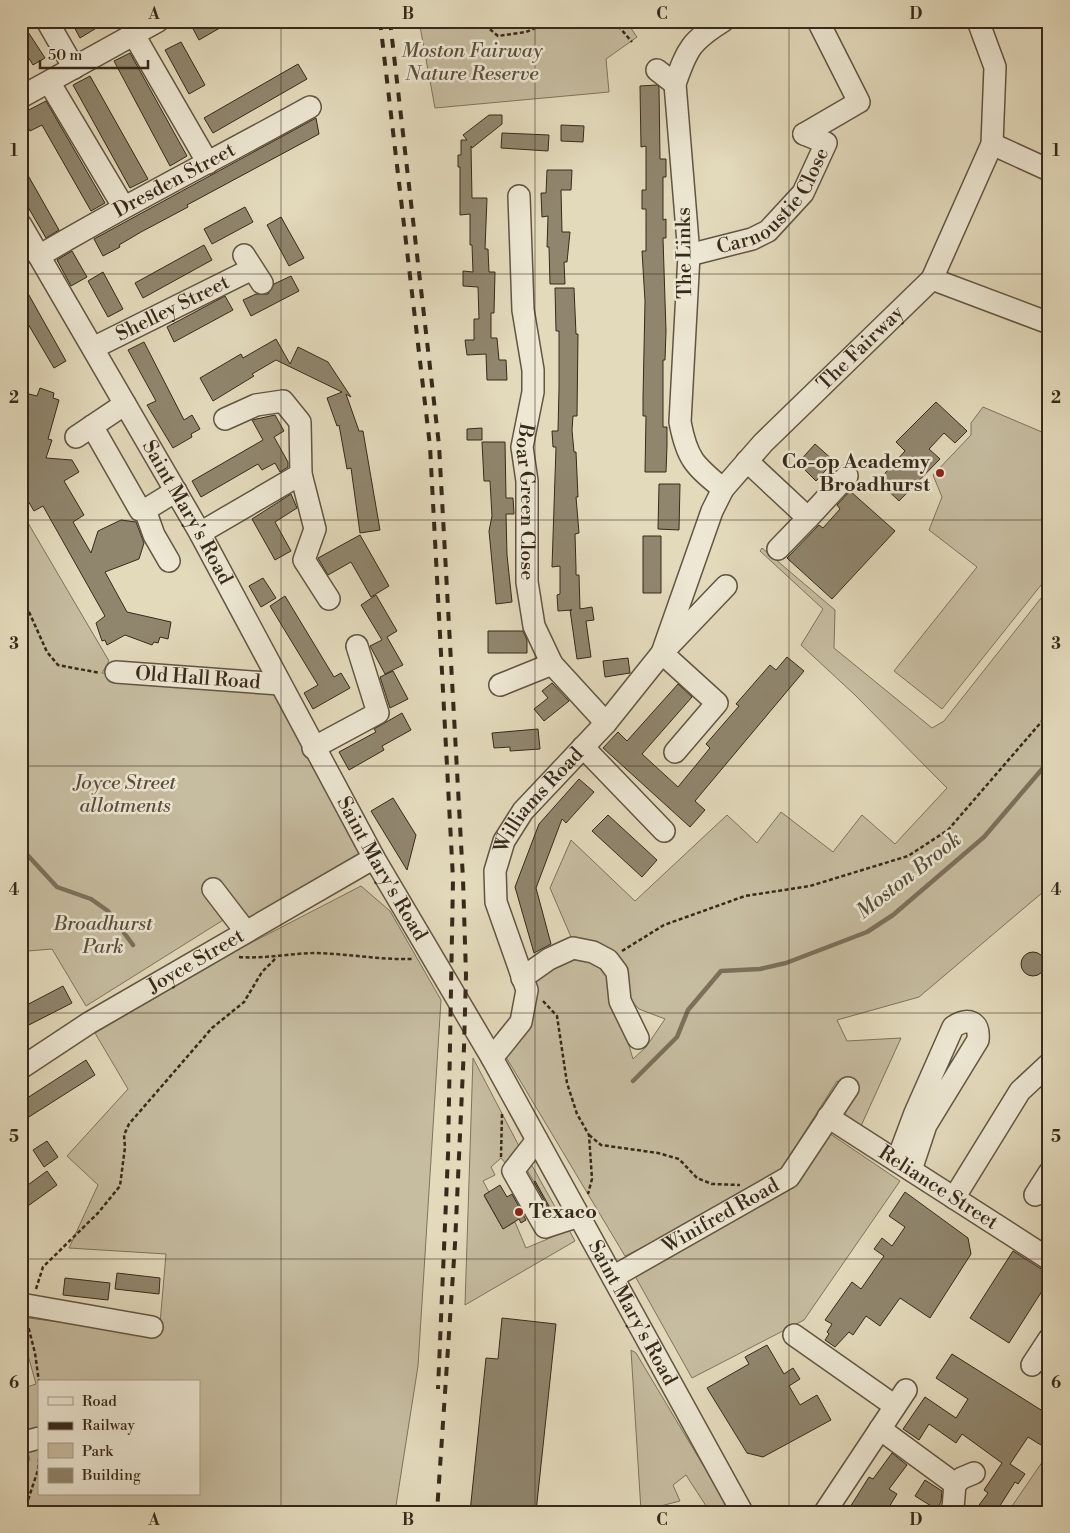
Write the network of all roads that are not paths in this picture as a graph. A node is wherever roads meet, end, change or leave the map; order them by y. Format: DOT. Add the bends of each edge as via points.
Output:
graph roads {
  1 [pos="47,21"];
  2 [pos="158,21"];
  3 [pos="723,21"];
  4 [pos="818,21"];
  5 [pos="978,21"];
  6 [pos="134,35"];
  7 [pos="74,68"];
  8 [pos="656,70"];
  9 [pos="49,82"];
  10 [pos="674,84"];
  11 [pos="21,98"];
  12 [pos="310,107"];
  13 [pos="992,144"];
  14 [pos="208,163"];
  15 [pos="1049,170"];
  16 [pos="520,196"];
  17 [pos="123,206"];
  18 [pos="21,226"];
  19 [pos="689,255"];
  20 [pos="39,256"];
  21 [pos="253,269"];
  22 [pos="932,279"];
  23 [pos="1049,323"];
  24 [pos="93,348"];
  25 [pos="125,404"];
  26 [pos="225,419"];
  27 [pos="747,461"];
  28 [pos="301,474"];
  29 [pos="847,476"];
  30 [pos="723,488"];
  31 [pos="176,491"];
  32 [pos="145,510"];
  33 [pos="808,518"];
  34 [pos="200,533"];
  35 [pos="778,549"];
  36 [pos="169,561"];
  37 [pos="726,586"];
  38 [pos="329,599"];
  39 [pos="357,646"];
  40 [pos="662,653"];
  41 [pos="552,664"];
  42 [pos="116,672"];
  43 [pos="280,684"];
  44 [pos="500,685"];
  45 [pos="606,723"];
  46 [pos="583,747"];
  47 [pos="314,748"];
  48 [pos="675,752"];
  49 [pos="664,831"];
  50 [pos="374,858"];
  51 [pos="213,889"];
  52 [pos="246,932"];
  53 [pos="525,984"];
  54 [pos="638,1038"];
  55 [pos="492,1058"];
  56 [pos="1049,1064"];
  57 [pos="21,1068"];
  58 [pos="848,1088"];
  59 [pos="828,1117"];
  60 [pos="537,1140"];
  61 [pos="904,1166"];
  62 [pos="1049,1173"];
  63 [pos="1036,1195"];
  64 [pos="954,1198"];
  65 [pos="580,1216"];
  66 [pos="1049,1259"];
  67 [pos="613,1277"];
  68 [pos="25,1304"];
  69 [pos="152,1327"];
  70 [pos="794,1334"];
  71 [pos="1049,1339"];
  72 [pos="1032,1365"];
  73 [pos="880,1430"];
  74 [pos="38,1438"];
  75 [pos="21,1443"];
  76 [pos="974,1473"];
  77 [pos="953,1500"];
  78 [pos="742,1512"];
  79 [pos="824,1512"];
  1 -- 7 [label="street"];
  2 -- 6 [label="street"];
  3 -- 10 [label="street, The Links" via="699,36 684,58"];
  4 -- 19 [label="street, Carnoustie Close" via="859,102 804,134 826,143 804,193 768,231 752,239"];
  5 -- 13 [label="street, The Fairway" via="995,68"];
  6 -- 7 [label="street"];
  6 -- 14 [label="street"];
  7 -- 9 [label="street"];
  8 -- 10 [label="street"];
  9 -- 11 [label="street"];
  9 -- 17 [label="street"];
  10 -- 19 [label="street, The Links"];
  12 -- 14 [label="street, Dresden Street"];
  13 -- 15 [label="street"];
  13 -- 22 [label="street, The Fairway"];
  14 -- 17 [label="street, Dresden Street"];
  16 -- 41 [label="street, Boar Green Close" via="523,310 533,392 522,447 527,481 527,582 534,626"];
  17 -- 20 [label="street, Dresden Street"];
  18 -- 20 [label="street, Saint Mary's Road"];
  19 -- 30 [label="street, The Links" via="680,422 684,447 697,467"];
  20 -- 24 [label="street, Saint Mary's Road"];
  21 -- 24 [label="street, Shelley Street"];
  22 -- 23 [label="street"];
  22 -- 27 [label="street, The Fairway"];
  24 -- 25 [label="street, Saint Mary's Road"];
  25 -- 31 [label="street, Saint Mary's Road"];
  25 -- 32 [label="street" via="84,431 140,510"];
  26 -- 28 [label="street" via="256,405 282,401 300,422"];
  27 -- 30 [label="street, The Fairway"];
  27 -- 33 [label="street"];
  28 -- 34 [label="street"];
  28 -- 38 [label="street" via="315,529 304,560"];
  29 -- 33 [label="street"];
  30 -- 40 [label="street, The Fairway"];
  31 -- 32 [label="street"];
  31 -- 34 [label="street, Saint Mary's Road"];
  32 -- 36 [label="street" via="154,535"];
  33 -- 35 [label="street"];
  34 -- 43 [label="street, Saint Mary's Road"];
  37 -- 40 [label="street, Williams Road"];
  39 -- 47 [label="street" via="378,713"];
  40 -- 45 [label="street, Williams Road"];
  40 -- 48 [label="street" via="716,703"];
  41 -- 44 [label="street"];
  41 -- 45 [label="street, Boar Green Close"];
  42 -- 43 [label="street, Old Hall Road"];
  43 -- 47 [label="street, Saint Mary's Road"];
  45 -- 46 [label="street, Williams Road"];
  46 -- 49 [label="street"];
  46 -- 53 [label="street, Williams Road" via="523,811 504,841 496,871 496,902"];
  47 -- 50 [label="street, Saint Mary's Road"];
  50 -- 52 [label="street, Joyce Street"];
  50 -- 55 [label="street, Saint Mary's Road"];
  51 -- 52 [label="street"];
  52 -- 57 [label="street, Joyce Street" via="89,1023"];
  53 -- 54 [label="street" via="549,959 574,948 593,952 608,960 617,972 620,1001"];
  53 -- 55 [label="street, Williams Road" via="521,1022"];
  55 -- 60 [label="street, Saint Mary's Road"];
  56 -- 64 [label="street" via="1020,1091"];
  58 -- 59 [label="street, Winifred Road"];
  59 -- 61 [label="street, Reliance Street"];
  59 -- 67 [label="street, Winifred Road" via="789,1177"];
  60 -- 65 [label="street, Saint Mary's Road"];
  60 -- 65 [label="street" via="507,1164 545,1227"];
  61 -- 61 [label="street" via="915,1114 953,1027 962,1021 970,1021 976,1026 978,1040"];
  61 -- 64 [label="street, Reliance Street"];
  62 -- 63 [label="street"];
  64 -- 66 [label="street, Reliance Street"];
  65 -- 67 [label="street, Saint Mary's Road"];
  67 -- 78 [label="street, Saint Mary's Road"];
  68 -- 69 [label="street"];
  70 -- 73 [label="street" via="901,1398"];
  71 -- 72 [label="street"];
  73 -- 77 [label="street"];
  73 -- 79 [label="street"];
  74 -- 75 [label="street"];
  76 -- 77 [label="street" via="962,1478"];
}
